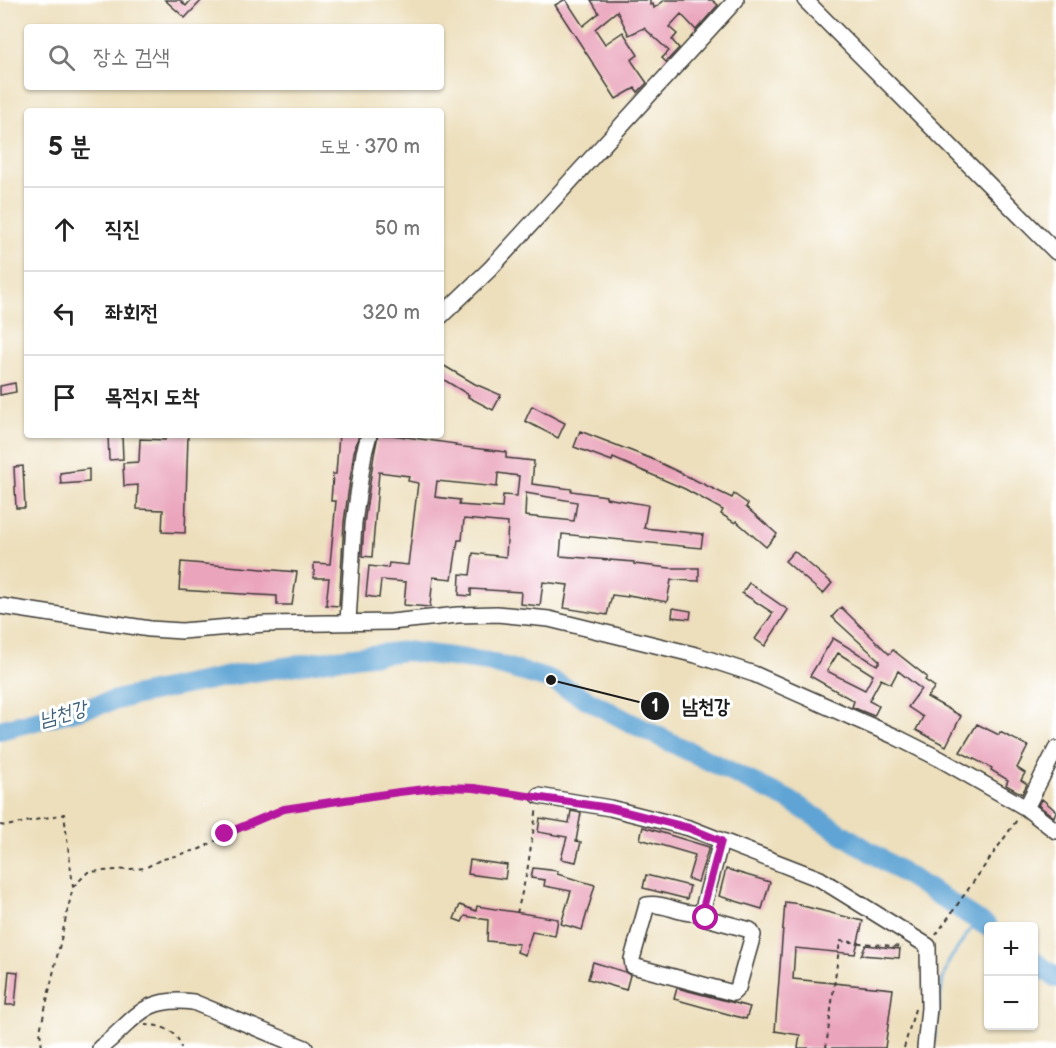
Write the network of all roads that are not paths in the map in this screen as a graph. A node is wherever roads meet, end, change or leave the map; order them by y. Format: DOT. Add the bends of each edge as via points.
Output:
graph roads {
  1 [pos="736,0"];
  2 [pos="805,0"];
  3 [pos="1056,252"];
  4 [pos="444,313"];
  5 [pos="368,438"];
  6 [pos="0,606"];
  7 [pos="348,621"];
  8 [pos="1056,749"];
  9 [pos="539,796"];
  10 [pos="1026,808"];
  11 [pos="1056,831"];
  12 [pos="721,841"];
  13 [pos="702,912"];
  14 [pos="100,1048"];
  15 [pos="305,1048"];
  16 [pos="925,1048"];
  1 -- 4 [label="street" via="490,269"];
  2 -- 3 [label="street"];
  5 -- 7 [label="street" via="354,523"];
  6 -- 7 [label="street" via="182,631"];
  7 -- 10 [label="street" via="522,615 696,655 754,674 894,736"];
  8 -- 10 [label="street"];
  9 -- 12 [label="street" via="610,808 689,828"];
  10 -- 11 [label="street"];
  12 -- 13 [label="street"];
  12 -- 16 [label="street" via="820,879 928,946"];
  13 -- 13 [label="street" via="706,918 750,930 753,935 738,988 733,993 633,966 647,905 693,914"];
  14 -- 15 [label="street" via="142,1010 176,999 193,1002"];
}
